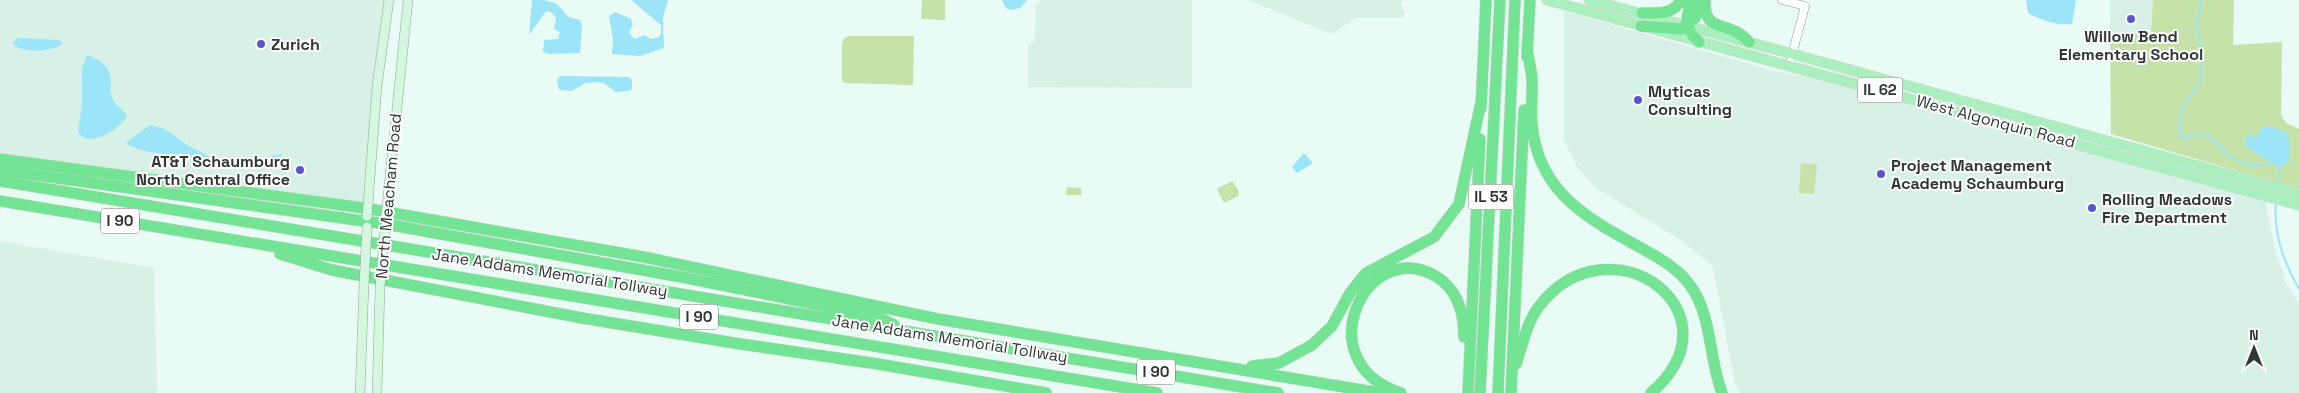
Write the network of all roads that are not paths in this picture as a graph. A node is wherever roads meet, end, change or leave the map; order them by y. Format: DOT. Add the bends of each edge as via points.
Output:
graph roads {
  1 [pos="389,0"];
  2 [pos="408,0"];
  3 [pos="1486,0"];
  4 [pos="1547,0"];
  5 [pos="1589,0"];
  6 [pos="1681,0"];
  7 [pos="1691,0"];
  8 [pos="1704,0"];
  9 [pos="1782,0"];
  10 [pos="1500,1"];
  11 [pos="1515,3"];
  12 [pos="1529,5"];
  13 [pos="1642,13"];
  14 [pos="1687,25"];
  15 [pos="1641,26"];
  16 [pos="1699,42"];
  17 [pos="1749,42"];
  18 [pos="1527,49"];
  19 [pos="1793,54"];
  20 [pos="1789,66"];
  21 [pos="1481,102"];
  22 [pos="0,159"];
  23 [pos="0,170"];
  24 [pos="0,181"];
  25 [pos="2272,192"];
  26 [pos="2299,194"];
  27 [pos="2288,196"];
  28 [pos="0,201"];
  29 [pos="2299,205"];
  30 [pos="367,221"];
  31 [pos="385,224"];
  32 [pos="240,242"];
  33 [pos="906,331"];
  34 [pos="1139,353"];
  35 [pos="878,364"];
  36 [pos="1512,374"];
  37 [pos="1468,390"];
  38 [pos="360,393"];
  39 [pos="377,393"];
  40 [pos="1014,393"];
  41 [pos="1046,393"];
  42 [pos="1157,393"];
  43 [pos="1278,393"];
  44 [pos="1380,393"];
  45 [pos="1400,393"];
  46 [pos="1480,393"];
  47 [pos="1498,393"];
  48 [pos="1511,393"];
  49 [pos="1651,393"];
  50 [pos="1722,393"];
  1 -- 30 [label="main road, North Meacham Road, bridge" via="377,86"];
  2 -- 31 [label="main road, North Meacham Road, bridge"];
  3 -- 21 [label="highway, IL 53"];
  4 -- 15 [label="main road, West Algonquin Road / IL 62"];
  5 -- 13 [label="main road, West Algonquin Road / IL 62"];
  6 -- 13 [label="highway" via="1667,12"];
  7 -- 14 [label="highway"];
  8 -- 14 [label="highway" via="1695,18"];
  8 -- 17 [label="highway" via="1711,21 1739,33"];
  9 -- 19 [label="street" via="1805,6"];
  10 -- 46 [label="highway, IL 53"];
  11 -- 47 [label="highway, IL 53"];
  12 -- 18 [label="highway, IL 53"];
  13 -- 14 [label="main road, West Algonquin Road / IL 62"];
  14 -- 15 [label="highway" via="1681,29"];
  14 -- 16 [label="highway" via="1690,34"];
  14 -- 17 [label="main road, West Algonquin Road / IL 62"];
  15 -- 16 [label="main road, West Algonquin Road / IL 62"];
  16 -- 20 [label="main road, West Algonquin Road / IL 62"];
  17 -- 19 [label="main road, West Algonquin Road / IL 62"];
  18 -- 36 [label="highway, IL 53"];
  18 -- 50 [label="highway" via="1532,79 1533,133 1546,172 1558,191 1578,210 1666,262 1686,280 1703,312"];
  19 -- 20 [label="street"];
  19 -- 25 [label="main road, West Algonquin Road / IL 62"];
  20 -- 25 [label="main road, West Algonquin Road / IL 62"];
  21 -- 34 [label="highway" via="1459,204 1434,237 1366,273 1332,326 1312,345 1290,358 1261,366 1187,354"];
  21 -- 37 [label="highway, IL 53"];
  22 -- 34 [label="highway" via="364,208 649,258 929,317"];
  23 -- 30 [label="highway"];
  24 -- 33 [label="highway, Jane Addams Memorial Tollway / I 90"];
  25 -- 27 [label="main road, West Algonquin Road / IL 62"];
  26 -- 27 [label="main road, West Algonquin Road / IL 62"];
  27 -- 29 [label="main road, West Algonquin Road / IL 62"];
  28 -- 32 [label="highway, Jane Addams Memorial Tollway / I 90"];
  30 -- 31 [label="highway"];
  30 -- 38 [label="main road, North Meacham Road, bridge"];
  31 -- 33 [label="highway" via="687,278 878,318"];
  31 -- 39 [label="main road, North Meacham Road, bridge"];
  32 -- 35 [label="highway" via="332,270 582,318"];
  32 -- 42 [label="highway, Jane Addams Memorial Tollway / I 90"];
  33 -- 43 [label="highway, Jane Addams Memorial Tollway / I 90"];
  34 -- 44 [label="highway"];
  35 -- 40 [label="highway"];
  35 -- 41 [label="highway"];
  36 -- 48 [label="highway"];
  36 -- 49 [label="highway" via="1528,327 1550,294 1582,274 1601,270 1624,271 1644,276 1657,284 1672,300 1681,320 1684,336 1680,357 1670,375"];
  37 -- 45 [label="highway" via="1463,370 1463,323 1455,296 1432,274 1402,269 1383,276 1361,296 1353,315 1351,332 1363,369 1382,386"];
}
